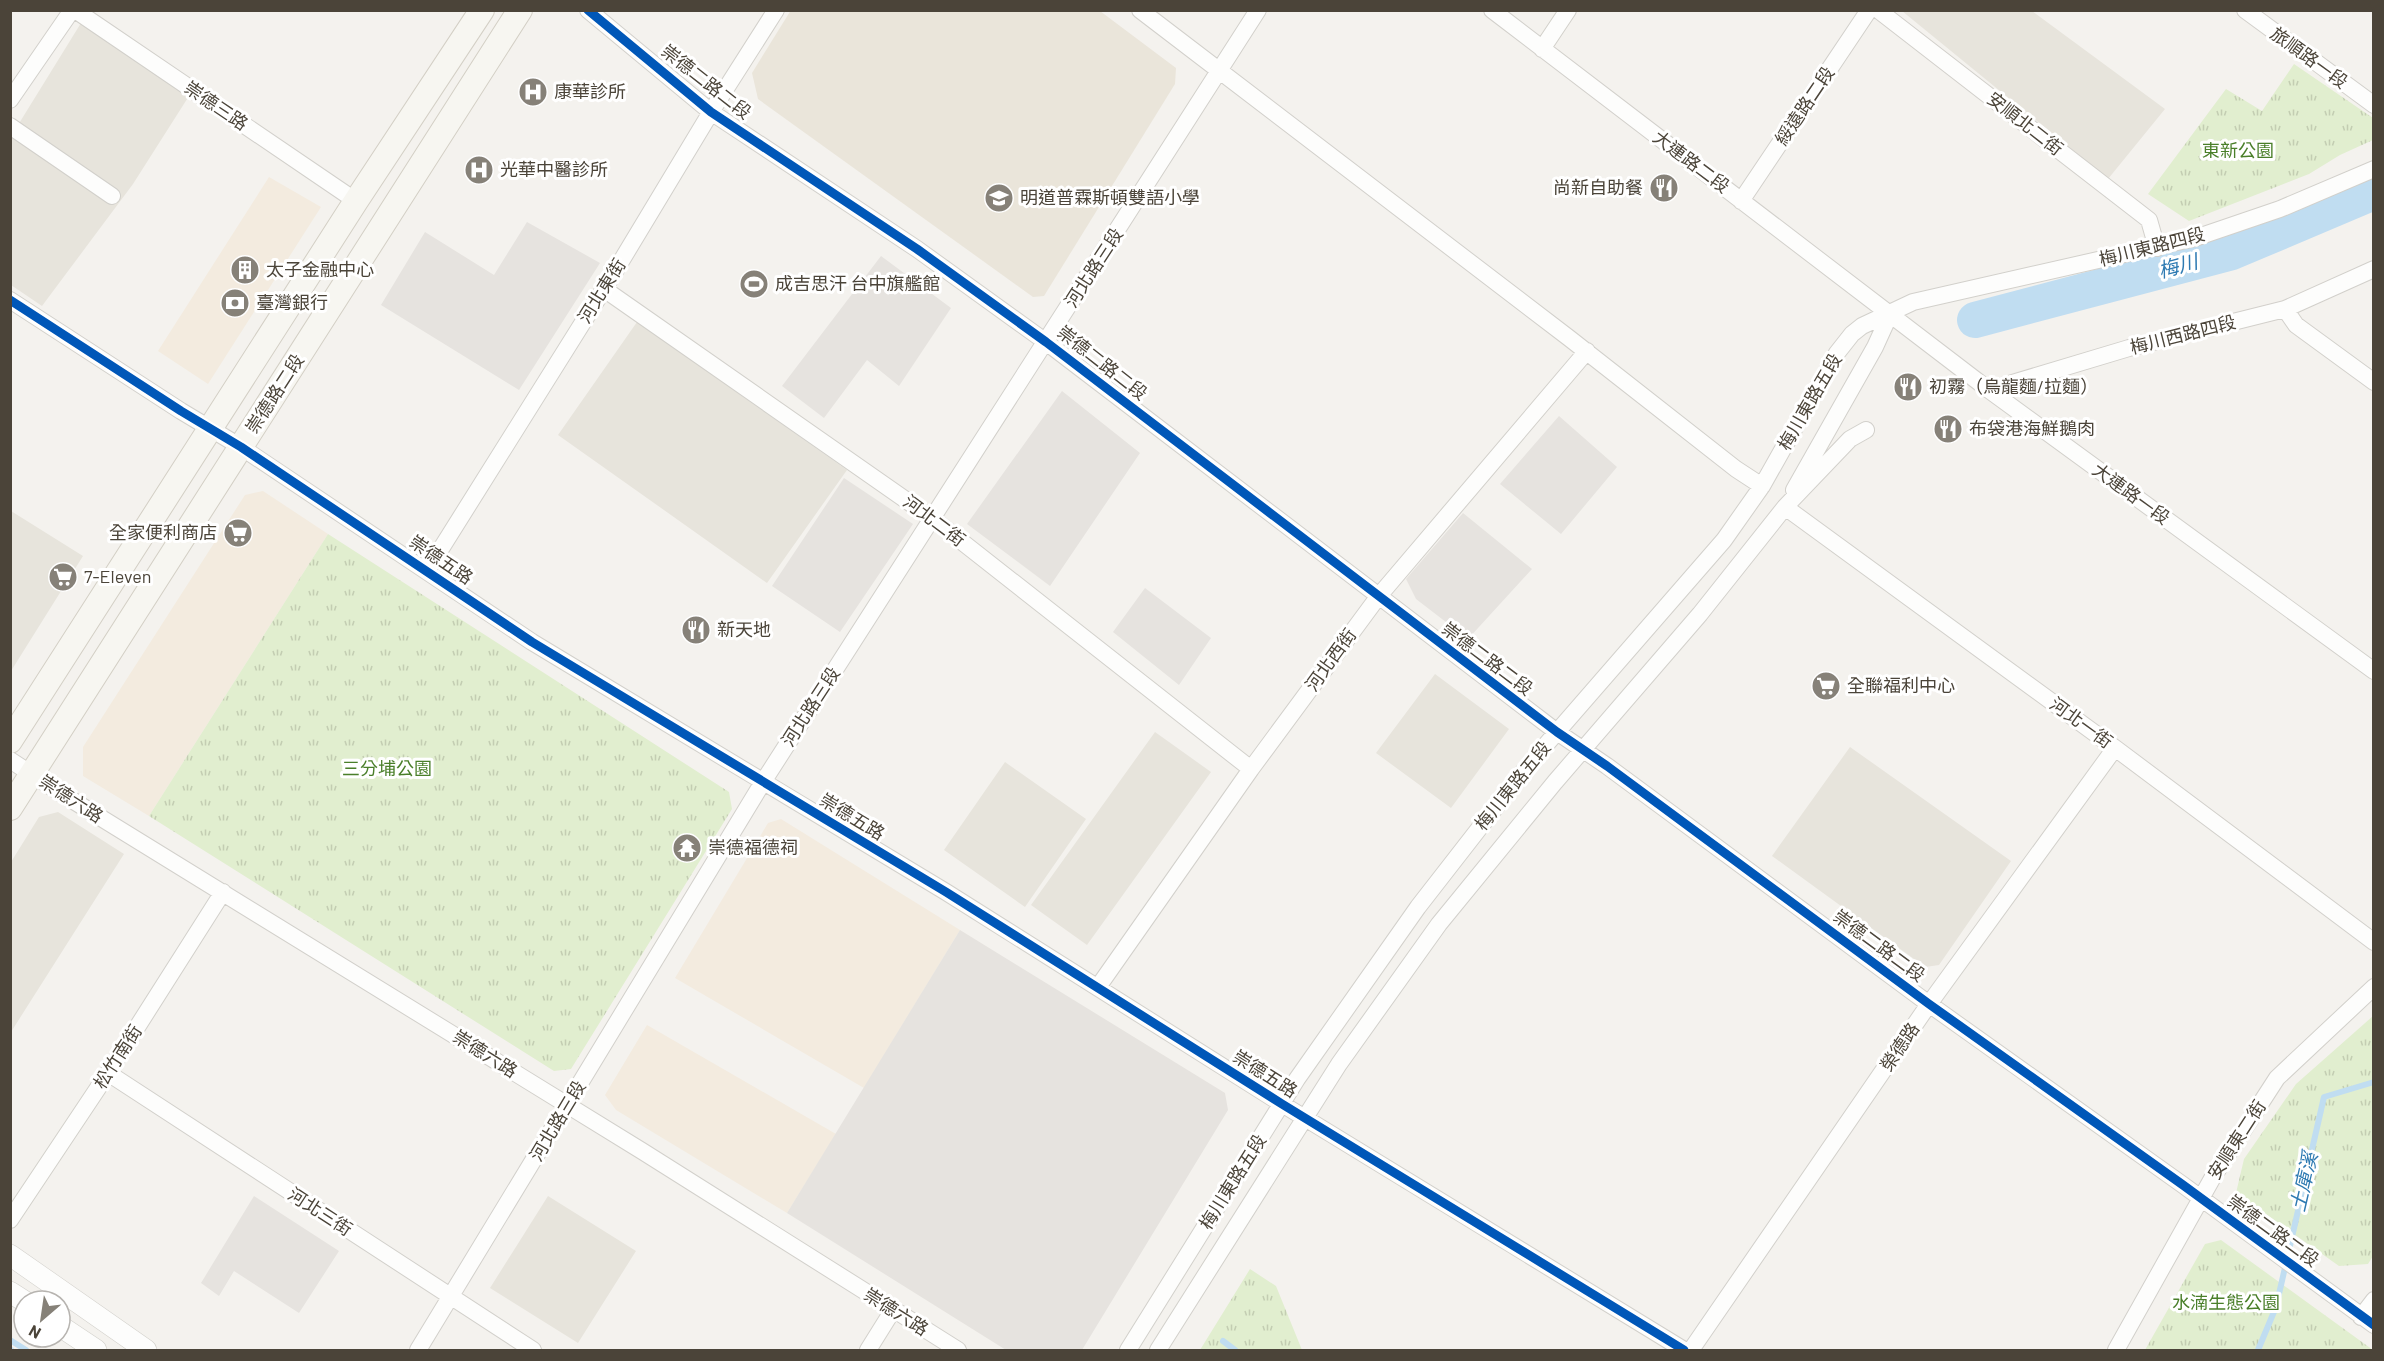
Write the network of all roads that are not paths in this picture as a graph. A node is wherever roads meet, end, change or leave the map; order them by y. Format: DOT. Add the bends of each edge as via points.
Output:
graph roads {
  1 [pos="74,10"];
  2 [pos="482,10"];
  3 [pos="520,10"];
  4 [pos="588,10"];
  5 [pos="776,10"];
  6 [pos="1140,10"];
  7 [pos="1258,10"];
  8 [pos="1492,10"];
  9 [pos="1568,10"];
  10 [pos="1869,10"];
  11 [pos="1878,10"];
  12 [pos="2245,10"];
  13 [pos="1542,49"];
  14 [pos="1219,72"];
  15 [pos="10,100"];
  16 [pos="2373,105"];
  17 [pos="711,112"];
  18 [pos="10,126"];
  19 [pos="2373,169"];
  20 [pos="112,196"];
  21 [pos="356,201"];
  22 [pos="1741,201"];
  23 [pos="2157,248"];
  24 [pos="2373,269"];
  25 [pos="604,289"];
  26 [pos="10,300"];
  27 [pos="2285,309"];
  28 [pos="1890,314"];
  29 [pos="1046,342"];
  30 [pos="1587,351"];
  31 [pos="2373,382"];
  32 [pos="1989,390"];
  33 [pos="209,428"];
  34 [pos="1866,430"];
  35 [pos="241,447"];
  36 [pos="1762,486"];
  37 [pos="1785,507"];
  38 [pos="933,519"];
  39 [pos="427,571"];
  40 [pos="1378,597"];
  41 [pos="2373,671"];
  42 [pos="1557,732"];
  43 [pos="10,741"];
  44 [pos="2115,748"];
  45 [pos="1582,750"];
  46 [pos="10,760"];
  47 [pos="1251,769"];
  48 [pos="33,774"];
  49 [pos="763,782"];
  50 [pos="10,807"];
  51 [pos="223,892"];
  52 [pos="2373,942"];
  53 [pos="1098,987"];
  54 [pos="2373,987"];
  55 [pos="1929,1004"];
  56 [pos="108,1073"];
  57 [pos="1282,1104"];
  58 [pos="567,1105"];
  59 [pos="1306,1119"];
  60 [pos="2201,1198"];
  61 [pos="10,1220"];
  62 [pos="10,1255"];
  63 [pos="450,1298"];
  64 [pos="2373,1300"];
  65 [pos="893,1310"];
  66 [pos="2367,1321"];
  67 [pos="72,1334"];
  68 [pos="96,1350"];
  69 [pos="146,1350"];
  70 [pos="418,1350"];
  71 [pos="533,1350"];
  72 [pos="868,1350"];
  73 [pos="957,1350"];
  74 [pos="1128,1350"];
  75 [pos="1158,1350"];
  76 [pos="1684,1350"];
  77 [pos="1691,1350"];
  78 [pos="2116,1350"];
  1 -- 15 [label="street"];
  1 -- 21 [label="street, 崇德三路"];
  2 -- 21 [label="main road, 崇德路二段"];
  3 -- 35 [label="main road, 崇德路二段"];
  4 -- 17 [label="street, 崇德二路二段"];
  5 -- 17 [label="street, 河北東街"];
  6 -- 14 [label="street"];
  7 -- 14 [label="street, 河北路三段"];
  8 -- 13 [label="street, 大連路二段"];
  9 -- 13 [label="street"];
  10 -- 22 [label="street, 綏遠路二段"];
  11 -- 23 [label="street, 安順北二街" via="2149,220"];
  12 -- 16 [label="street, 旅順路一段"];
  13 -- 22 [label="street, 大連路二段"];
  14 -- 29 [label="street, 河北路三段"];
  14 -- 30 [label="street"];
  17 -- 25 [label="street, 河北東街"];
  17 -- 29 [label="street, 崇德二路二段" via="917,249"];
  18 -- 20 [label="street"];
  19 -- 23 [label="street, 梅川東路四段" via="2280,209"];
  21 -- 33 [label="main road, 崇德路二段"];
  22 -- 28 [label="street, 大連路二段"];
  23 -- 28 [label="street, 梅川東路四段" via="1913,302"];
  24 -- 27 [label="street, 梅川西路四段"];
  25 -- 38 [label="street, 河北二街"];
  25 -- 39 [label="street, 河北東街"];
  26 -- 33 [label="street, 崇德五路"];
  27 -- 31 [label="street" via="2296,325"];
  27 -- 32 [label="street, 梅川西路四段" via="2129,348"];
  28 -- 32 [label="street, 大連路一段"];
  28 -- 36 [label="street, 梅川東路五段" via="1862,326 1837,353"];
  28 -- 37 [label="street, 梅川東路五段"];
  29 -- 38 [label="street, 河北路三段"];
  29 -- 40 [label="street, 崇德二路二段"];
  30 -- 36 [label="street"];
  30 -- 40 [label="street, 河北西街"];
  32 -- 41 [label="street, 大連路一段"];
  33 -- 35 [label="street, 崇德五路"];
  33 -- 43 [label="main road, 崇德路二段"];
  34 -- 37 [label="street, 梅川東路五段" via="1850,439"];
  35 -- 39 [label="street, 崇德五路"];
  35 -- 48 [label="main road, 崇德路二段"];
  36 -- 42 [label="street, 梅川東路五段" via="1711,556"];
  37 -- 44 [label="street, 河北一街"];
  37 -- 45 [label="street, 梅川東路五段" via="1700,614"];
  38 -- 47 [label="street, 河北二街"];
  38 -- 49 [label="street, 河北路三段"];
  39 -- 49 [label="street, 崇德五路" via="532,642"];
  40 -- 42 [label="street, 崇德二路二段"];
  40 -- 47 [label="street, 河北西街"];
  42 -- 45 [label="street, 崇德二路二段"];
  42 -- 57 [label="street, 梅川東路五段" via="1418,907"];
  44 -- 52 [label="street, 河北一街"];
  44 -- 55 [label="street, 榮德路"];
  45 -- 55 [label="street, 崇德二路二段"];
  45 -- 59 [label="street, 梅川東路五段" via="1439,924 1339,1064"];
  46 -- 48 [label="street, 崇德六路"];
  47 -- 53 [label="street, 河北西街"];
  48 -- 50 [label="main road, 崇德路二段"];
  48 -- 51 [label="street, 崇德六路"];
  49 -- 53 [label="street, 崇德五路"];
  49 -- 58 [label="street, 河北路三段"];
  51 -- 56 [label="street, 松竹南街"];
  51 -- 58 [label="street, 崇德六路"];
  53 -- 57 [label="street, 崇德五路"];
  54 -- 60 [label="street, 安順東二街" via="2277,1078"];
  55 -- 60 [label="street, 崇德二路二段"];
  55 -- 77 [label="street, 榮德路"];
  56 -- 61 [label="street, 松竹南街"];
  56 -- 63 [label="street, 河北三街"];
  57 -- 59 [label="street, 崇德五路"];
  57 -- 74 [label="street, 梅川東路五段"];
  58 -- 63 [label="street, 河北路三段"];
  58 -- 65 [label="street, 崇德六路"];
  59 -- 75 [label="street, 梅川東路五段"];
  59 -- 76 [label="street, 崇德五路"];
  60 -- 66 [label="street, 崇德二路二段"];
  60 -- 78 [label="street, 安順東二街"];
  62 -- 69 [label="street"];
  63 -- 70 [label="street, 河北路三段"];
  63 -- 71 [label="street, 河北三街"];
  64 -- 66 [label="street"];
  65 -- 72 [label="street"];
  65 -- 73 [label="street, 崇德六路"];
  67 -- 68 [label="street"];
}
